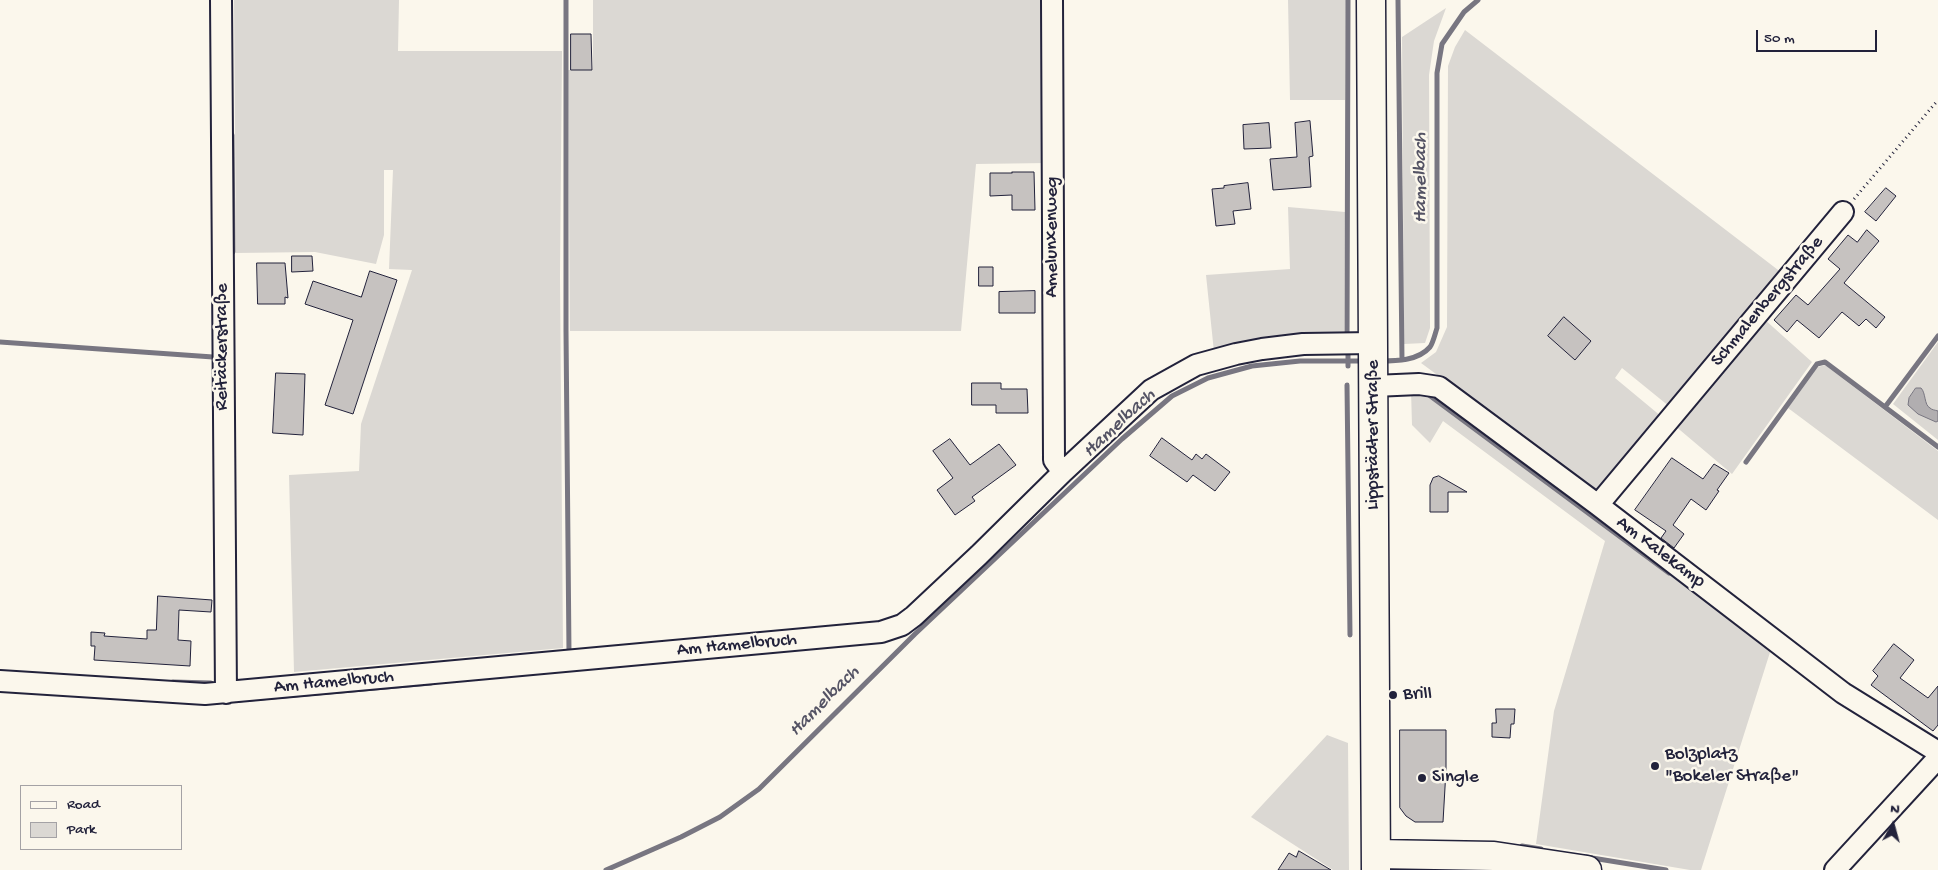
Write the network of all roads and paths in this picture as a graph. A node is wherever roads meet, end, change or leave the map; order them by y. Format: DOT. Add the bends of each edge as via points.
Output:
graph roads {
  1 [pos="220,0"];
  2 [pos="1052,0"];
  3 [pos="1371,0"];
  4 [pos="1938,100"];
  5 [pos="1843,212"];
  6 [pos="1373,362"];
  7 [pos="1063,472"];
  8 [pos="1598,505"];
  9 [pos="0,681"];
  10 [pos="226,693"];
  11 [pos="1938,752"];
  12 [pos="1938,758"];
  13 [pos="1376,862"];
  14 [pos="1587,870"];
  15 [pos="1835,870"];
  1 -- 10 [label="street, Reitäckerstraße"];
  2 -- 7 [label="street, Amelunxenweg" via="1054,460"];
  3 -- 6 [label="street, Lippstädter Straße"];
  4 -- 5 [label="path"];
  5 -- 8 [label="street, Schmalenbergstraße"];
  6 -- 7 [label="street, Am Hamelbruch" via="1303,344 1262,349 1196,366 1151,390"];
  6 -- 8 [label="street, Am Kalekamp" via="1419,384 1439,387"];
  6 -- 13 [label="street, Lippstädter Straße"];
  7 -- 10 [label="street, Am Hamelbruch" via="914,616 902,625 881,632"];
  8 -- 11 [label="street, Am Kalekamp" via="1843,693"];
  9 -- 10 [label="street, Am Hamelbruch"];
  12 -- 15 [label="street"];
  13 -- 14 [label="street" via="1494,856"];
}
